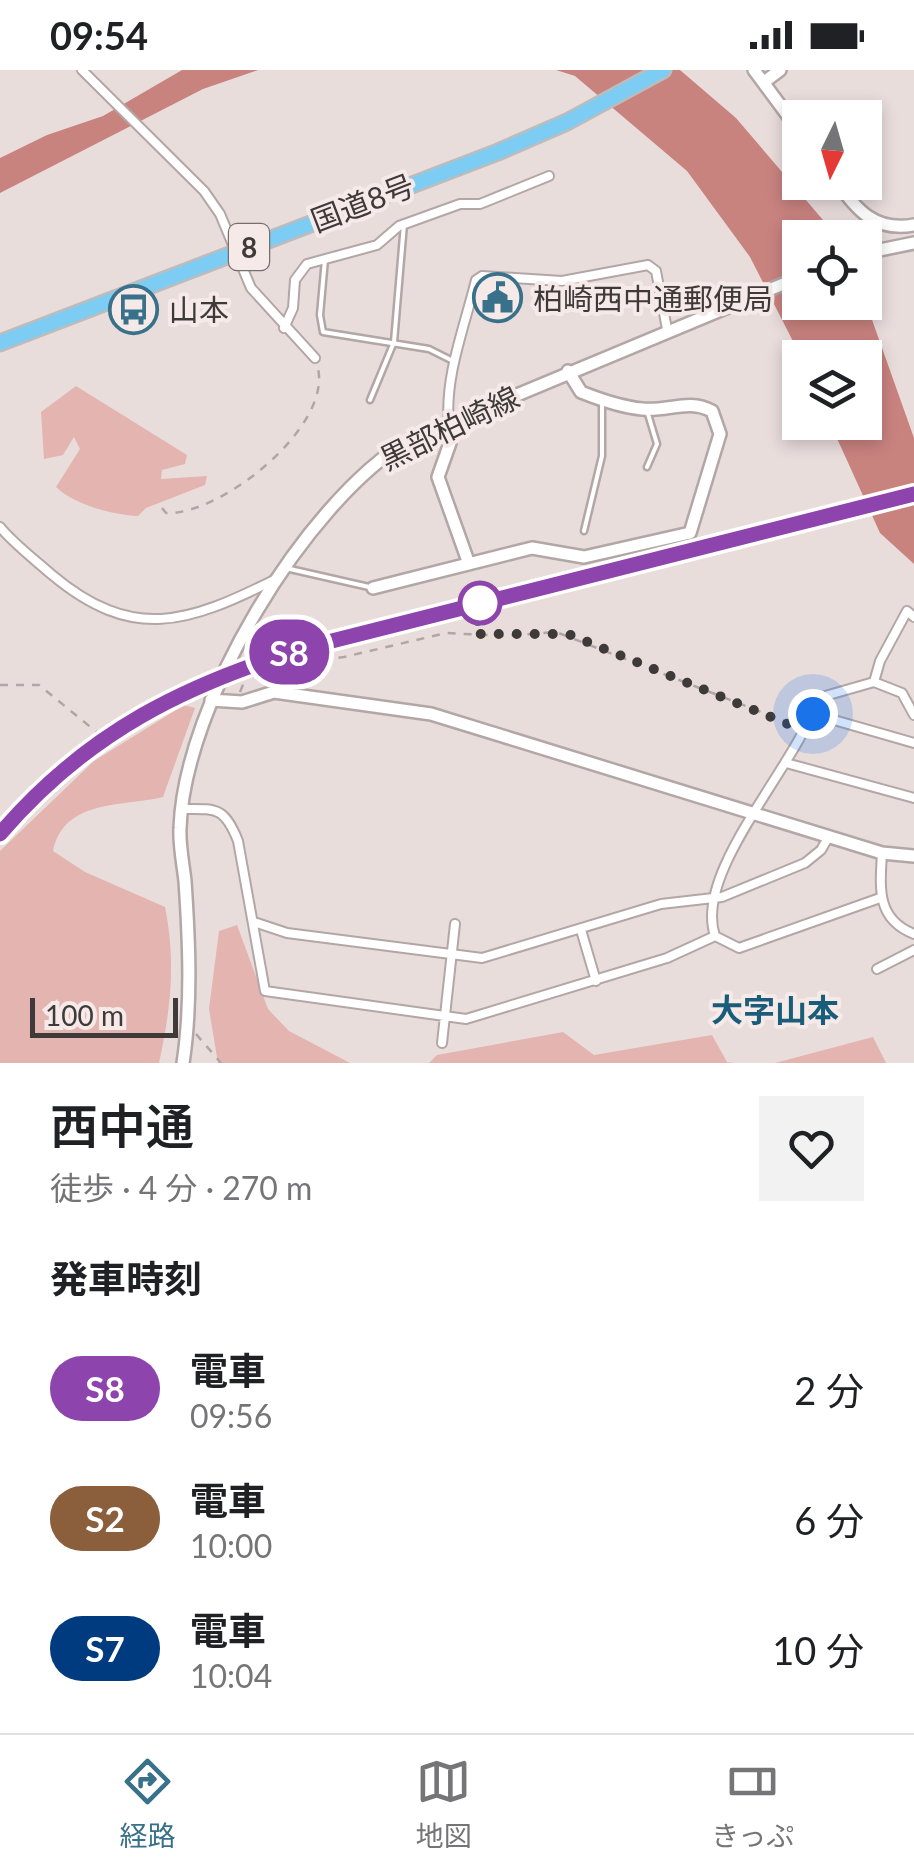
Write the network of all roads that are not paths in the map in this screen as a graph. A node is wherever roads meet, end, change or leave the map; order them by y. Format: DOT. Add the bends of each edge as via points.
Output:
graph roads {
  1 [pos="82,70"];
  2 [pos="663,70"];
  3 [pos="754,70"];
  4 [pos="780,70"];
  5 [pos="764,82"];
  6 [pos="782,107"];
  7 [pos="549,176"];
  8 [pos="853,200"];
  9 [pos="404,224"];
  10 [pos="914,224"];
  11 [pos="908,244"];
  12 [pos="882,249"];
  13 [pos="238,252"];
  14 [pos="325,259"];
  15 [pos="782,285"];
  16 [pos="284,328"];
  17 [pos="668,329"];
  18 [pos="394,342"];
  19 [pos="0,343"];
  20 [pos="315,358"];
  21 [pos="456,363"];
  22 [pos="568,371"];
  23 [pos="370,400"];
  24 [pos="602,400"];
  25 [pos="646,410"];
  26 [pos="449,424"];
  27 [pos="647,468"];
  28 [pos="0,526"];
  29 [pos="584,531"];
  30 [pos="470,564"];
  31 [pos="284,573"];
  32 [pos="373,588"];
  33 [pos="914,618"];
  34 [pos="874,682"];
  35 [pos="914,686"];
  36 [pos="902,693"];
  37 [pos="211,700"];
  38 [pos="813,714"];
  39 [pos="914,716"];
  40 [pos="914,743"];
  41 [pos="786,763"];
  42 [pos="914,798"];
  43 [pos="181,809"];
  44 [pos="757,814"];
  45 [pos="829,836"];
  46 [pos="882,853"];
  47 [pos="914,856"];
  48 [pos="880,898"];
  49 [pos="712,900"];
  50 [pos="254,922"];
  51 [pos="455,924"];
  52 [pos="581,930"];
  53 [pos="914,934"];
  54 [pos="715,936"];
  55 [pos="914,950"];
  56 [pos="451,957"];
  57 [pos="877,969"];
  58 [pos="596,981"];
  59 [pos="444,1018"];
  60 [pos="442,1042"];
  61 [pos="183,1063"];
  1 -- 13 [label="street" via="204,192"];
  2 -- 13 [label="highway, 国道8号 / 8" via="498,152"];
  3 -- 5 [label="street"];
  4 -- 5 [label="street"];
  5 -- 6 [label="street"];
  7 -- 9 [label="street"];
  8 -- 10 [label="street" via="872,221"];
  9 -- 14 [label="street" via="377,245"];
  9 -- 18 [label="lane"];
  11 -- 12 [label="street"];
  13 -- 16 [label="street" via="251,288"];
  13 -- 19 [label="highway, 国道8号 / 8"];
  14 -- 16 [label="street" via="299,269"];
  14 -- 18 [label="lane" via="323,332"];
  15 -- 17 [label="street, 黒部柏崎線"];
  16 -- 20 [label="street"];
  17 -- 21 [label="street" via="656,271 648,265 562,281 489,272 476,280"];
  17 -- 22 [label="street, 黒部柏崎線"];
  18 -- 21 [label="lane"];
  18 -- 23 [label="lane"];
  21 -- 26 [label="street"];
  22 -- 24 [label="street" via="581,392"];
  22 -- 26 [label="street, 黒部柏崎線"];
  24 -- 25 [label="street"];
  24 -- 29 [label="lane" via="602,456"];
  25 -- 27 [label="lane" via="656,444"];
  25 -- 30 [label="street" via="691,403 712,411 718,423 690,533 584,556 532,548"];
  26 -- 30 [label="street" via="438,478"];
  26 -- 31 [label="street, 黒部柏崎線" via="372,464 346,488"];
  28 -- 31 [label="street" via="89,603 129,618 165,621 200,614"];
  30 -- 32 [label="street"];
  31 -- 32 [label="lane"];
  31 -- 37 [label="street, 黒部柏崎線" via="239,640"];
  33 -- 34 [label="street" via="907,612"];
  34 -- 36 [label="street"];
  34 -- 38 [label="street" via="828,692"];
  35 -- 36 [label="street"];
  36 -- 39 [label="street"];
  37 -- 43 [label="street, 黒部柏崎線"];
  37 -- 44 [label="street" via="242,702 274,692 431,714"];
  38 -- 40 [label="street"];
  38 -- 41 [label="street"];
  41 -- 42 [label="street"];
  41 -- 44 [label="street"];
  43 -- 50 [label="street" via="216,810 229,819"];
  43 -- 61 [label="street, 黒部柏崎線" via="189,1026"];
  44 -- 45 [label="street"];
  44 -- 49 [label="street"];
  45 -- 46 [label="street"];
  45 -- 49 [label="street" via="804,863"];
  46 -- 47 [label="street"];
  46 -- 48 [label="street"];
  48 -- 53 [label="street" via="888,915"];
  48 -- 54 [label="street" via="739,948"];
  49 -- 52 [label="street" via="680,899"];
  49 -- 54 [label="street"];
  50 -- 56 [label="street"];
  50 -- 59 [label="street" via="265,991"];
  51 -- 56 [label="street"];
  52 -- 56 [label="street" via="505,955"];
  52 -- 58 [label="street"];
  54 -- 58 [label="street"];
  55 -- 57 [label="street"];
  56 -- 59 [label="street"];
  58 -- 59 [label="street" via="494,1014"];
  59 -- 60 [label="street"];
}
